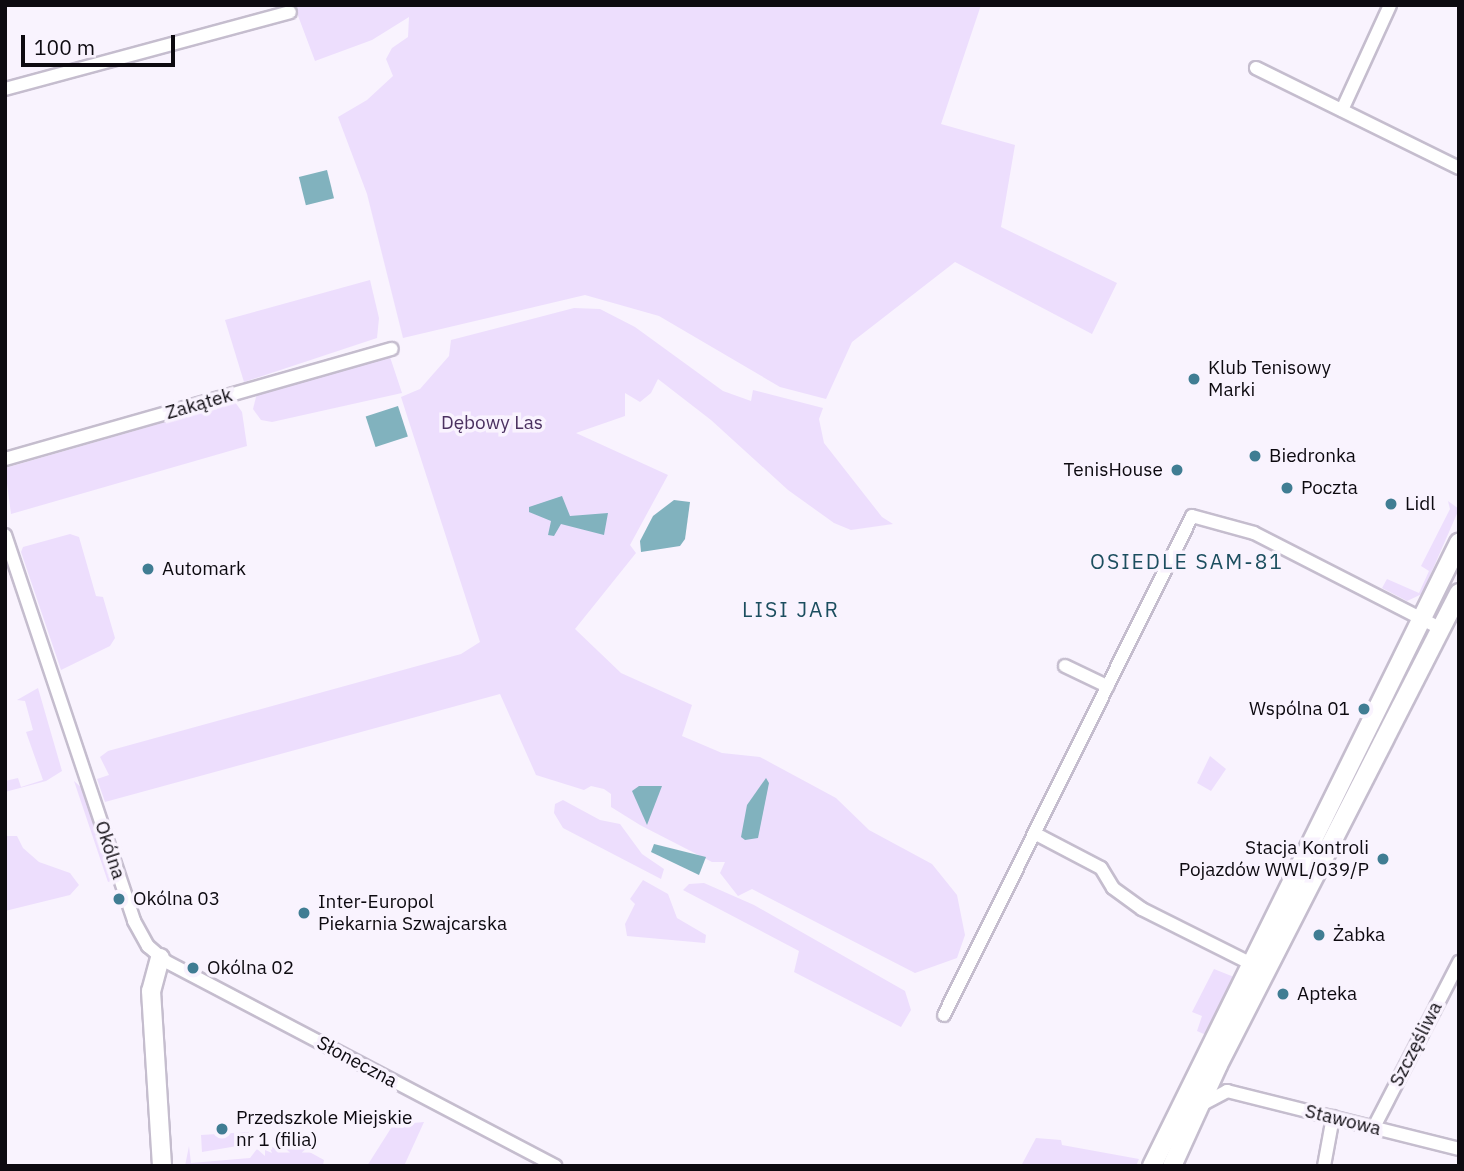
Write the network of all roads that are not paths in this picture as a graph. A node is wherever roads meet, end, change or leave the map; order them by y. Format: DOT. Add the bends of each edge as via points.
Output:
graph roads {
  1 [pos="1390,5"];
  2 [pos="290,12"];
  3 [pos="1256,68"];
  4 [pos="5,89"];
  5 [pos="1342,110"];
  6 [pos="1459,168"];
  7 [pos="393,349"];
  8 [pos="5,459"];
  9 [pos="5,535"];
  10 [pos="1457,553"];
  11 [pos="1459,593"];
  12 [pos="1424,620"];
  13 [pos="1442,629"];
  14 [pos="1065,666"];
  15 [pos="1107,686"];
  16 [pos="1036,834"];
  17 [pos="160,958"];
  18 [pos="1459,962"];
  19 [pos="1252,964"];
  20 [pos="944,1015"];
  21 [pos="1218,1065"];
  22 [pos="1227,1091"];
  23 [pos="1199,1106"];
  24 [pos="1333,1117"];
  25 [pos="1374,1127"];
  26 [pos="1459,1149"];
  27 [pos="162,1166"];
  28 [pos="555,1166"];
  29 [pos="1152,1166"];
  30 [pos="1172,1166"];
  31 [pos="1324,1166"];
  1 -- 5 [label="street"];
  2 -- 4 [label="street"];
  3 -- 5 [label="street"];
  5 -- 6 [label="street"];
  7 -- 8 [label="street, Zakątek"];
  9 -- 17 [label="street, Okólna" via="134,921"];
  10 -- 12 [label="main road"];
  11 -- 13 [label="main road"];
  12 -- 13 [label="street"];
  12 -- 15 [label="street" via="1254,533 1199,515 1189,519"];
  12 -- 19 [label="main road"];
  13 -- 21 [label="main road"];
  14 -- 15 [label="street"];
  15 -- 16 [label="street"];
  16 -- 19 [label="street" via="1101,867 1114,888 1142,909"];
  16 -- 20 [label="street"];
  17 -- 27 [label="main road" via="151,991"];
  17 -- 28 [label="street, Słoneczna"];
  18 -- 25 [label="street, Szczęśliwa"];
  19 -- 29 [label="main road"];
  21 -- 22 [label="street"];
  21 -- 23 [label="main road"];
  22 -- 23 [label="street"];
  22 -- 24 [label="street, Stawowa"];
  23 -- 30 [label="main road"];
  24 -- 25 [label="street, Stawowa"];
  24 -- 31 [label="street"];
  25 -- 26 [label="street, Stawowa"];
}
